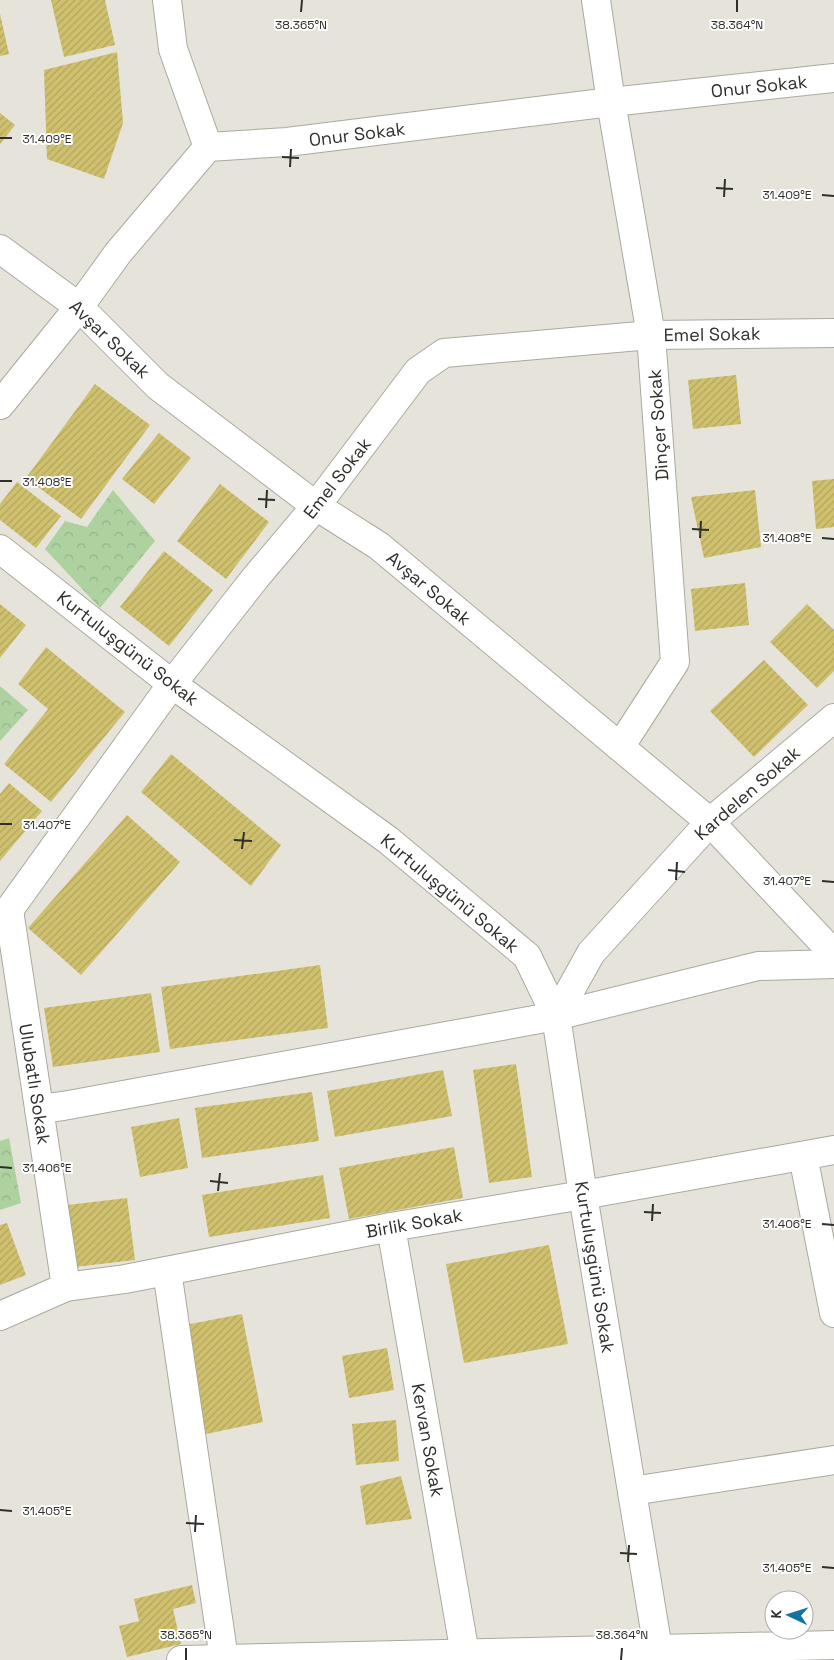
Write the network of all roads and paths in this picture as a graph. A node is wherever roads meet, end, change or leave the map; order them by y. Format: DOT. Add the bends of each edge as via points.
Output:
graph roads {
  1 [pos="166,0"];
  2 [pos="596,0"];
  3 [pos="834,78"];
  4 [pos="611,102"];
  5 [pos="208,147"];
  6 [pos="0,249"];
  7 [pos="79,307"];
  8 [pos="834,333"];
  9 [pos="651,335"];
  10 [pos="0,404"];
  11 [pos="316,506"];
  12 [pos="0,549"];
  13 [pos="172,684"];
  14 [pos="834,718"];
  15 [pos="620,747"];
  16 [pos="710,822"];
  17 [pos="4,915"];
  18 [pos="834,954"];
  19 [pos="834,964"];
  20 [pos="556,1016"];
  21 [pos="38,1109"];
  22 [pos="834,1150"];
  23 [pos="803,1156"];
  24 [pos="583,1195"];
  25 [pos="392,1227"];
  26 [pos="167,1271"];
  27 [pos="66,1286"];
  28 [pos="834,1313"];
  29 [pos="0,1316"];
  30 [pos="834,1460"];
  31 [pos="632,1492"];
  32 [pos="834,1646"];
  33 [pos="658,1649"];
  34 [pos="465,1654"];
  35 [pos="224,1659"];
  36 [pos="181,1660"];
  1 -- 5 [label="street" via="173,50"];
  2 -- 4 [label="street, Dinçer Sokak"];
  3 -- 4 [label="street, Onur Sokak"];
  4 -- 5 [label="street, Onur Sokak" via="287,142"];
  4 -- 9 [label="street, Dinçer Sokak"];
  5 -- 7 [label="street" via="118,253"];
  6 -- 7 [label="street, Avşar Sokak"];
  7 -- 10 [label="street"];
  7 -- 11 [label="street, Avşar Sokak" via="158,386"];
  8 -- 9 [label="street, Emel Sokak"];
  9 -- 11 [label="street, Emel Sokak" via="444,353 418,371"];
  9 -- 15 [label="street, Dinçer Sokak" via="676,662"];
  11 -- 13 [label="street, Emel Sokak"];
  11 -- 15 [label="street, Avşar Sokak" via="378,546"];
  12 -- 13 [label="street, Kurtuluşgünü Sokak"];
  13 -- 17 [label="street, Emel Sokak"];
  13 -- 20 [label="street, Kurtuluşgünü Sokak" via="388,840 527,956"];
  14 -- 16 [label="street, Kardelen Sokak"];
  15 -- 16 [label="street, Avşar Sokak"];
  16 -- 18 [label="street, Avşar Sokak"];
  16 -- 20 [label="street, Kardelen Sokak" via="590,953"];
  17 -- 21 [label="street, Ulubatlı Sokak"];
  19 -- 20 [label="street" via="758,966"];
  20 -- 21 [label="street"];
  20 -- 24 [label="street, Kurtuluşgünü Sokak"];
  21 -- 27 [label="street, Ulubatlı Sokak"];
  22 -- 23 [label="street, Birlik Sokak"];
  23 -- 24 [label="street, Birlik Sokak"];
  23 -- 28 [label="street"];
  24 -- 25 [label="street, Birlik Sokak"];
  24 -- 31 [label="street, Kurtuluşgünü Sokak"];
  25 -- 26 [label="street, Birlik Sokak"];
  25 -- 34 [label="street, Kervan Sokak"];
  26 -- 27 [label="street, Birlik Sokak"];
  26 -- 35 [label="street"];
  27 -- 29 [label="street, Birlik Sokak"];
  30 -- 31 [label="street"];
  31 -- 33 [label="street, Kurtuluşgünü Sokak"];
  32 -- 33 [label="street"];
  33 -- 34 [label="street"];
  34 -- 35 [label="street"];
  35 -- 36 [label="street"];
}
